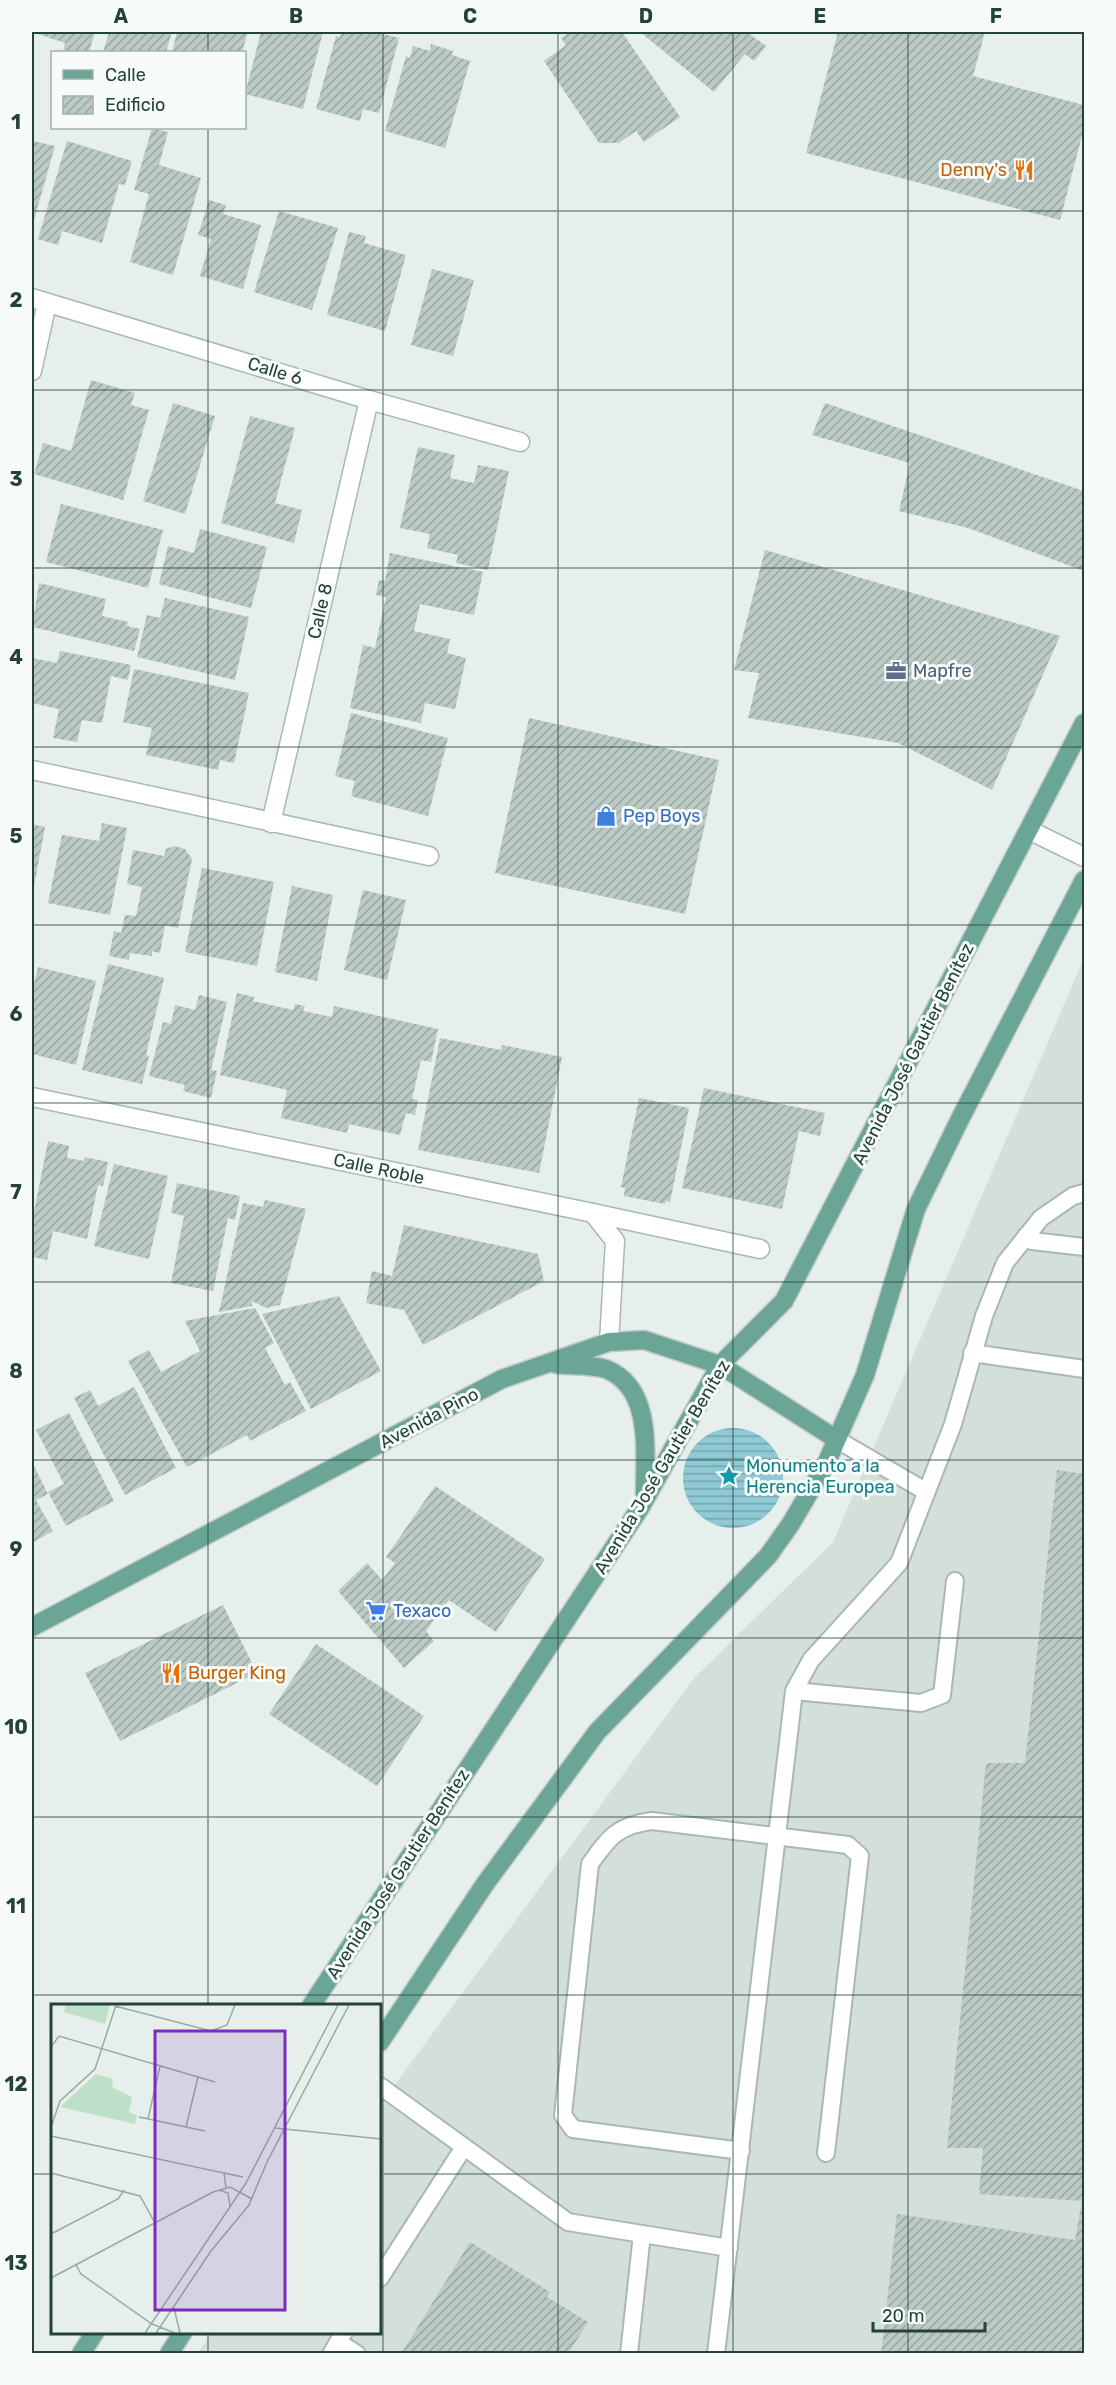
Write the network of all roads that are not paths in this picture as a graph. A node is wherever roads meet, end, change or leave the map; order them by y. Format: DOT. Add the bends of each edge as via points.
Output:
graph roads {
  1 [pos="39,300"];
  2 [pos="32,371"];
  3 [pos="369,399"];
  4 [pos="520,442"];
  5 [pos="1084,723"];
  6 [pos="32,770"];
  7 [pos="271,823"];
  8 [pos="1029,830"];
  9 [pos="429,856"];
  10 [pos="1084,857"];
  11 [pos="1084,880"];
  12 [pos="32,1097"];
  13 [pos="1084,1193"];
  14 [pos="593,1213"];
  15 [pos="1026,1236"];
  16 [pos="1084,1247"];
  17 [pos="760,1249"];
  18 [pos="609,1342"];
  19 [pos="972,1353"];
  20 [pos="548,1363"];
  21 [pos="720,1365"];
  22 [pos="1084,1369"];
  23 [pos="836,1439"];
  24 [pos="925,1491"];
  25 [pos="645,1501"];
  26 [pos="955,1581"];
  27 [pos="32,1627"];
  28 [pos="795,1692"];
  29 [pos="778,1836"];
  30 [pos="312,2004"];
  31 [pos="381,2040"];
  32 [pos="381,2087"];
  33 [pos="464,2146"];
  34 [pos="741,2151"];
  35 [pos="826,2153"];
  36 [pos="642,2234"];
  37 [pos="729,2248"];
  38 [pos="381,2276"];
  39 [pos="94,2334"];
  40 [pos="182,2334"];
  41 [pos="338,2343"];
  42 [pos="170,2353"];
  43 [pos="81,2354"];
  44 [pos="357,2354"];
  45 [pos="628,2354"];
  46 [pos="716,2354"];
  1 -- 2 [label="street"];
  1 -- 3 [label="street, Calle 6"];
  3 -- 4 [label="street, Calle 6"];
  3 -- 7 [label="street, Calle 8"];
  5 -- 8 [label="main road, Avenida José Gautier Benítez"];
  6 -- 7 [label="street"];
  7 -- 9 [label="street"];
  8 -- 10 [label="street"];
  8 -- 21 [label="main road, Avenida José Gautier Benítez" via="784,1301"];
  11 -- 23 [label="main road" via="916,1209 865,1375"];
  12 -- 14 [label="street, Calle Roble"];
  13 -- 15 [label="lane" via="1041,1218"];
  14 -- 17 [label="street, Calle Roble"];
  14 -- 18 [label="street" via="615,1241"];
  15 -- 16 [label="lane" via="1032,1241"];
  15 -- 19 [label="lane" via="1005,1263"];
  18 -- 20 [label="main road, Avenida Pino"];
  18 -- 21 [label="main road, Avenida Pino" via="644,1340"];
  19 -- 22 [label="lane"];
  19 -- 24 [label="lane" via="953,1424"];
  20 -- 25 [label="main road" via="606,1369 629,1386 642,1412"];
  20 -- 27 [label="main road, Avenida Pino" via="502,1379"];
  21 -- 23 [label="main road, Avenida Pino"];
  21 -- 25 [label="main road, Avenida José Gautier Benítez"];
  23 -- 24 [label="lane"];
  23 -- 31 [label="main road" via="809,1493 768,1557 597,1732 485,1884"];
  24 -- 28 [label="lane" via="899,1563 811,1660"];
  25 -- 30 [label="main road, Avenida José Gautier Benítez"];
  26 -- 28 [label="lane" via="942,1695 921,1703"];
  28 -- 29 [label="lane"];
  29 -- 34 [label="lane"];
  29 -- 34 [label="lane" via="652,1821 630,1823 608,1838 590,1864 563,2115 573,2129"];
  29 -- 35 [label="lane" via="848,1845 860,1856"];
  32 -- 33 [label="lane"];
  33 -- 36 [label="lane" via="568,2222"];
  33 -- 38 [label="lane"];
  34 -- 37 [label="lane"];
  36 -- 37 [label="lane"];
  36 -- 45 [label="lane"];
  37 -- 46 [label="lane"];
  39 -- 43 [label="main road"];
  40 -- 42 [label="main road"];
  41 -- 44 [label="lane"];
}
